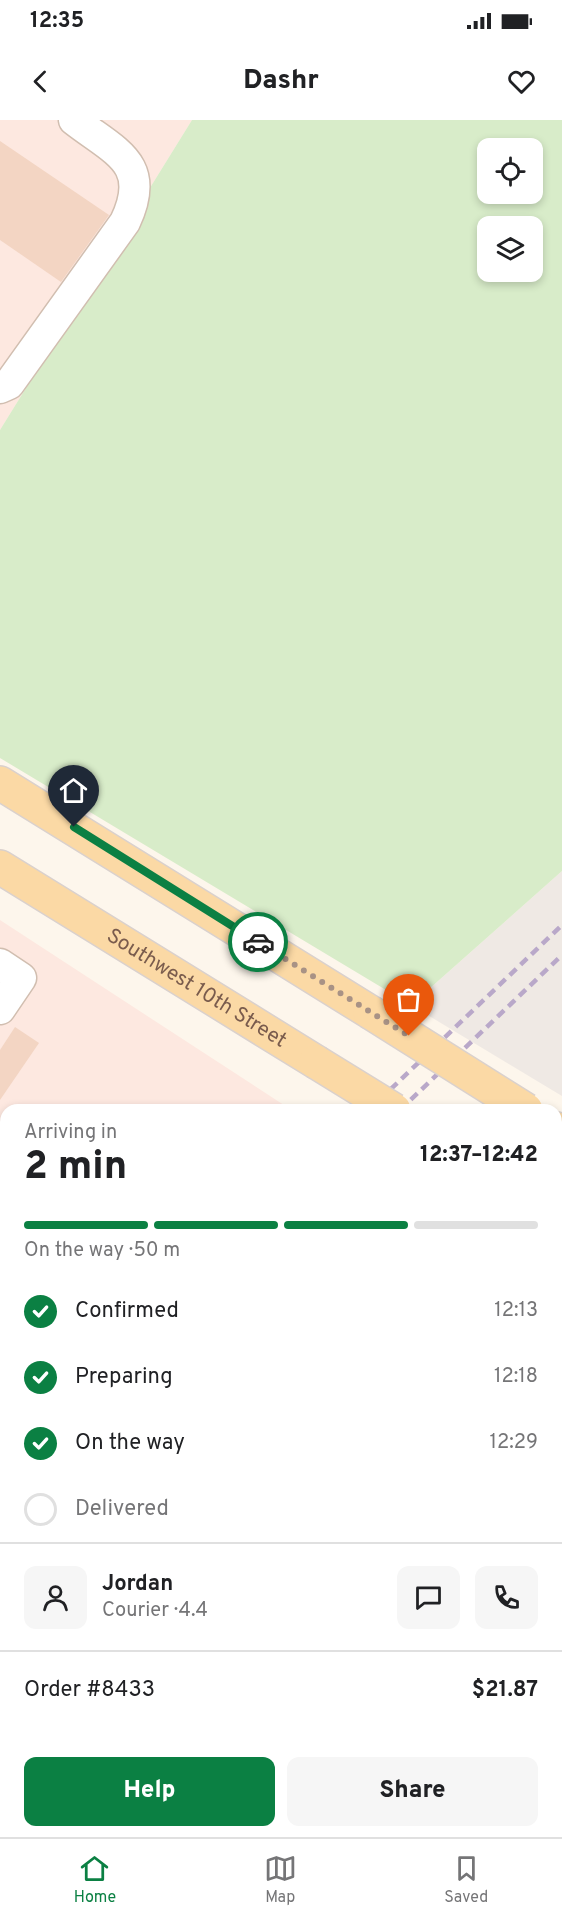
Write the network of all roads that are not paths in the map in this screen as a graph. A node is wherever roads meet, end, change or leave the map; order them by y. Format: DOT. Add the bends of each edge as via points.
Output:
graph roads {
  1 [pos="74,120"];
  2 [pos="0,388"];
  3 [pos="0,783"];
  4 [pos="0,867"];
  5 [pos="0,964"];
  6 [pos="0,1009"];
  7 [pos="384,1104"];
  8 [pos="517,1104"];
  1 -- 2 [label="lane" via="128,161 135,181 134,203 125,222 9,384"];
  3 -- 8 [label="main road, bridge"];
  4 -- 7 [label="main road, Southwest 10th Street, bridge"];
  5 -- 6 [label="lane" via="21,978"];
}
